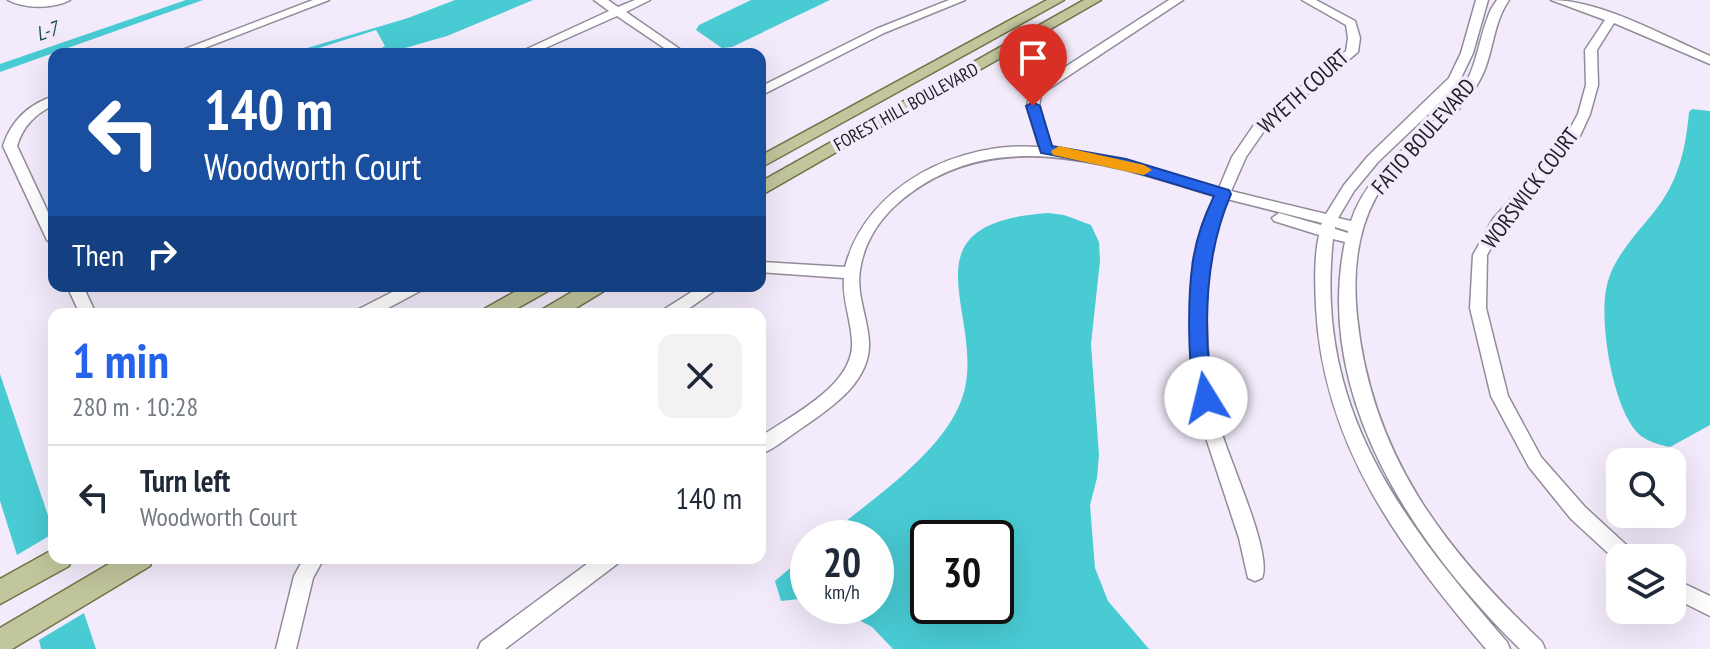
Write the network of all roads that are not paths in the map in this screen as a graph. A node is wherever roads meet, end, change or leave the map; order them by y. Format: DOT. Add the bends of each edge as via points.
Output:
graph roads {
  1 [pos="14,0"];
  2 [pos="64,0"];
  3 [pos="323,0"];
  4 [pos="600,0"];
  5 [pos="644,0"];
  6 [pos="959,0"];
  7 [pos="1057,0"];
  8 [pos="1094,0"];
  9 [pos="1177,0"];
  10 [pos="1308,0"];
  11 [pos="1482,0"];
  12 [pos="1503,0"];
  13 [pos="1557,0"];
  14 [pos="1575,0"];
  15 [pos="618,12"];
  16 [pos="1608,17"];
  17 [pos="194,48"];
  18 [pos="536,48"];
  19 [pos="672,48"];
  20 [pos="1710,60"];
  21 [pos="766,89"];
  22 [pos="48,104"];
  23 [pos="1046,150"];
  24 [pos="766,160"];
  25 [pos="766,187"];
  26 [pos="1223,194"];
  27 [pos="1327,226"];
  28 [pos="48,227"];
  29 [pos="1354,234"];
  30 [pos="766,267"];
  31 [pos="851,273"];
  32 [pos="405,292"];
  33 [pos="530,292"];
  34 [pos="587,292"];
  35 [pos="704,292"];
  36 [pos="375,308"];
  37 [pos="502,308"];
  38 [pos="560,308"];
  39 [pos="678,308"];
  40 [pos="766,443"];
  41 [pos="1612,544"];
  42 [pos="49,564"];
  43 [pos="131,564"];
  44 [pos="311,564"];
  45 [pos="602,564"];
  46 [pos="1255,572"];
  47 [pos="0,592"];
  48 [pos="1686,594"];
  49 [pos="1710,606"];
  50 [pos="0,642"];
  51 [pos="286,649"];
  52 [pos="488,649"];
  53 [pos="1500,649"];
  54 [pos="1535,649"];
  1 -- 2 [label="street"];
  3 -- 17 [label="street"];
  4 -- 15 [label="street"];
  5 -- 15 [label="street"];
  6 -- 21 [label="street" via="880,31"];
  7 -- 24 [label="main road, FOREST HILL BOULEVARD"];
  8 -- 25 [label="main road, FOREST HILL BOULEVARD"];
  9 -- 23 [label="street" via="1035,92 1033,106"];
  10 -- 26 [label="street, WYETH COURT" via="1351,23 1352,52 1261,125"];
  11 -- 27 [label="street, FATIO BOULEVARD" via="1460,69 1443,93 1388,142 1344,195"];
  12 -- 29 [label="street, FATIO BOULEVARD" via="1494,10 1484,59 1471,86 1379,179"];
  13 -- 16 [label="street"];
  14 -- 16 [label="street"];
  15 -- 18 [label="street"];
  15 -- 19 [label="street"];
  16 -- 20 [label="street"];
  16 -- 41 [label="street, WORSWICK COURT" via="1591,50 1592,85 1571,140 1498,223 1480,255 1478,308 1500,396 1535,462"];
  22 -- 28 [label="street" via="23,120 10,146"];
  23 -- 26 [label="street" via="1126,164"];
  23 -- 31 [label="street" via="968,159 905,189 881,210 864,236"];
  26 -- 27 [label="street" via="1240,206"];
  26 -- 46 [label="street, WYETH COURT" via="1201,262 1200,367 1212,429 1249,538"];
  27 -- 29 [label="street"];
  27 -- 53 [label="street" via="1323,318 1334,390 1371,482 1432,572"];
  29 -- 54 [label="street, FATIO BOULEVARD" via="1348,310 1364,401 1380,439 1401,484 1443,546"];
  30 -- 31 [label="street"];
  31 -- 40 [label="street" via="861,346 856,367 841,387"];
  32 -- 36 [label="street"];
  33 -- 37 [label="main road"];
  34 -- 38 [label="main road"];
  35 -- 39 [label="street"];
  42 -- 47 [label="main road"];
  43 -- 50 [label="main road"];
  44 -- 51 [label="street"];
  45 -- 52 [label="street"];
  48 -- 49 [label="street"];
}
